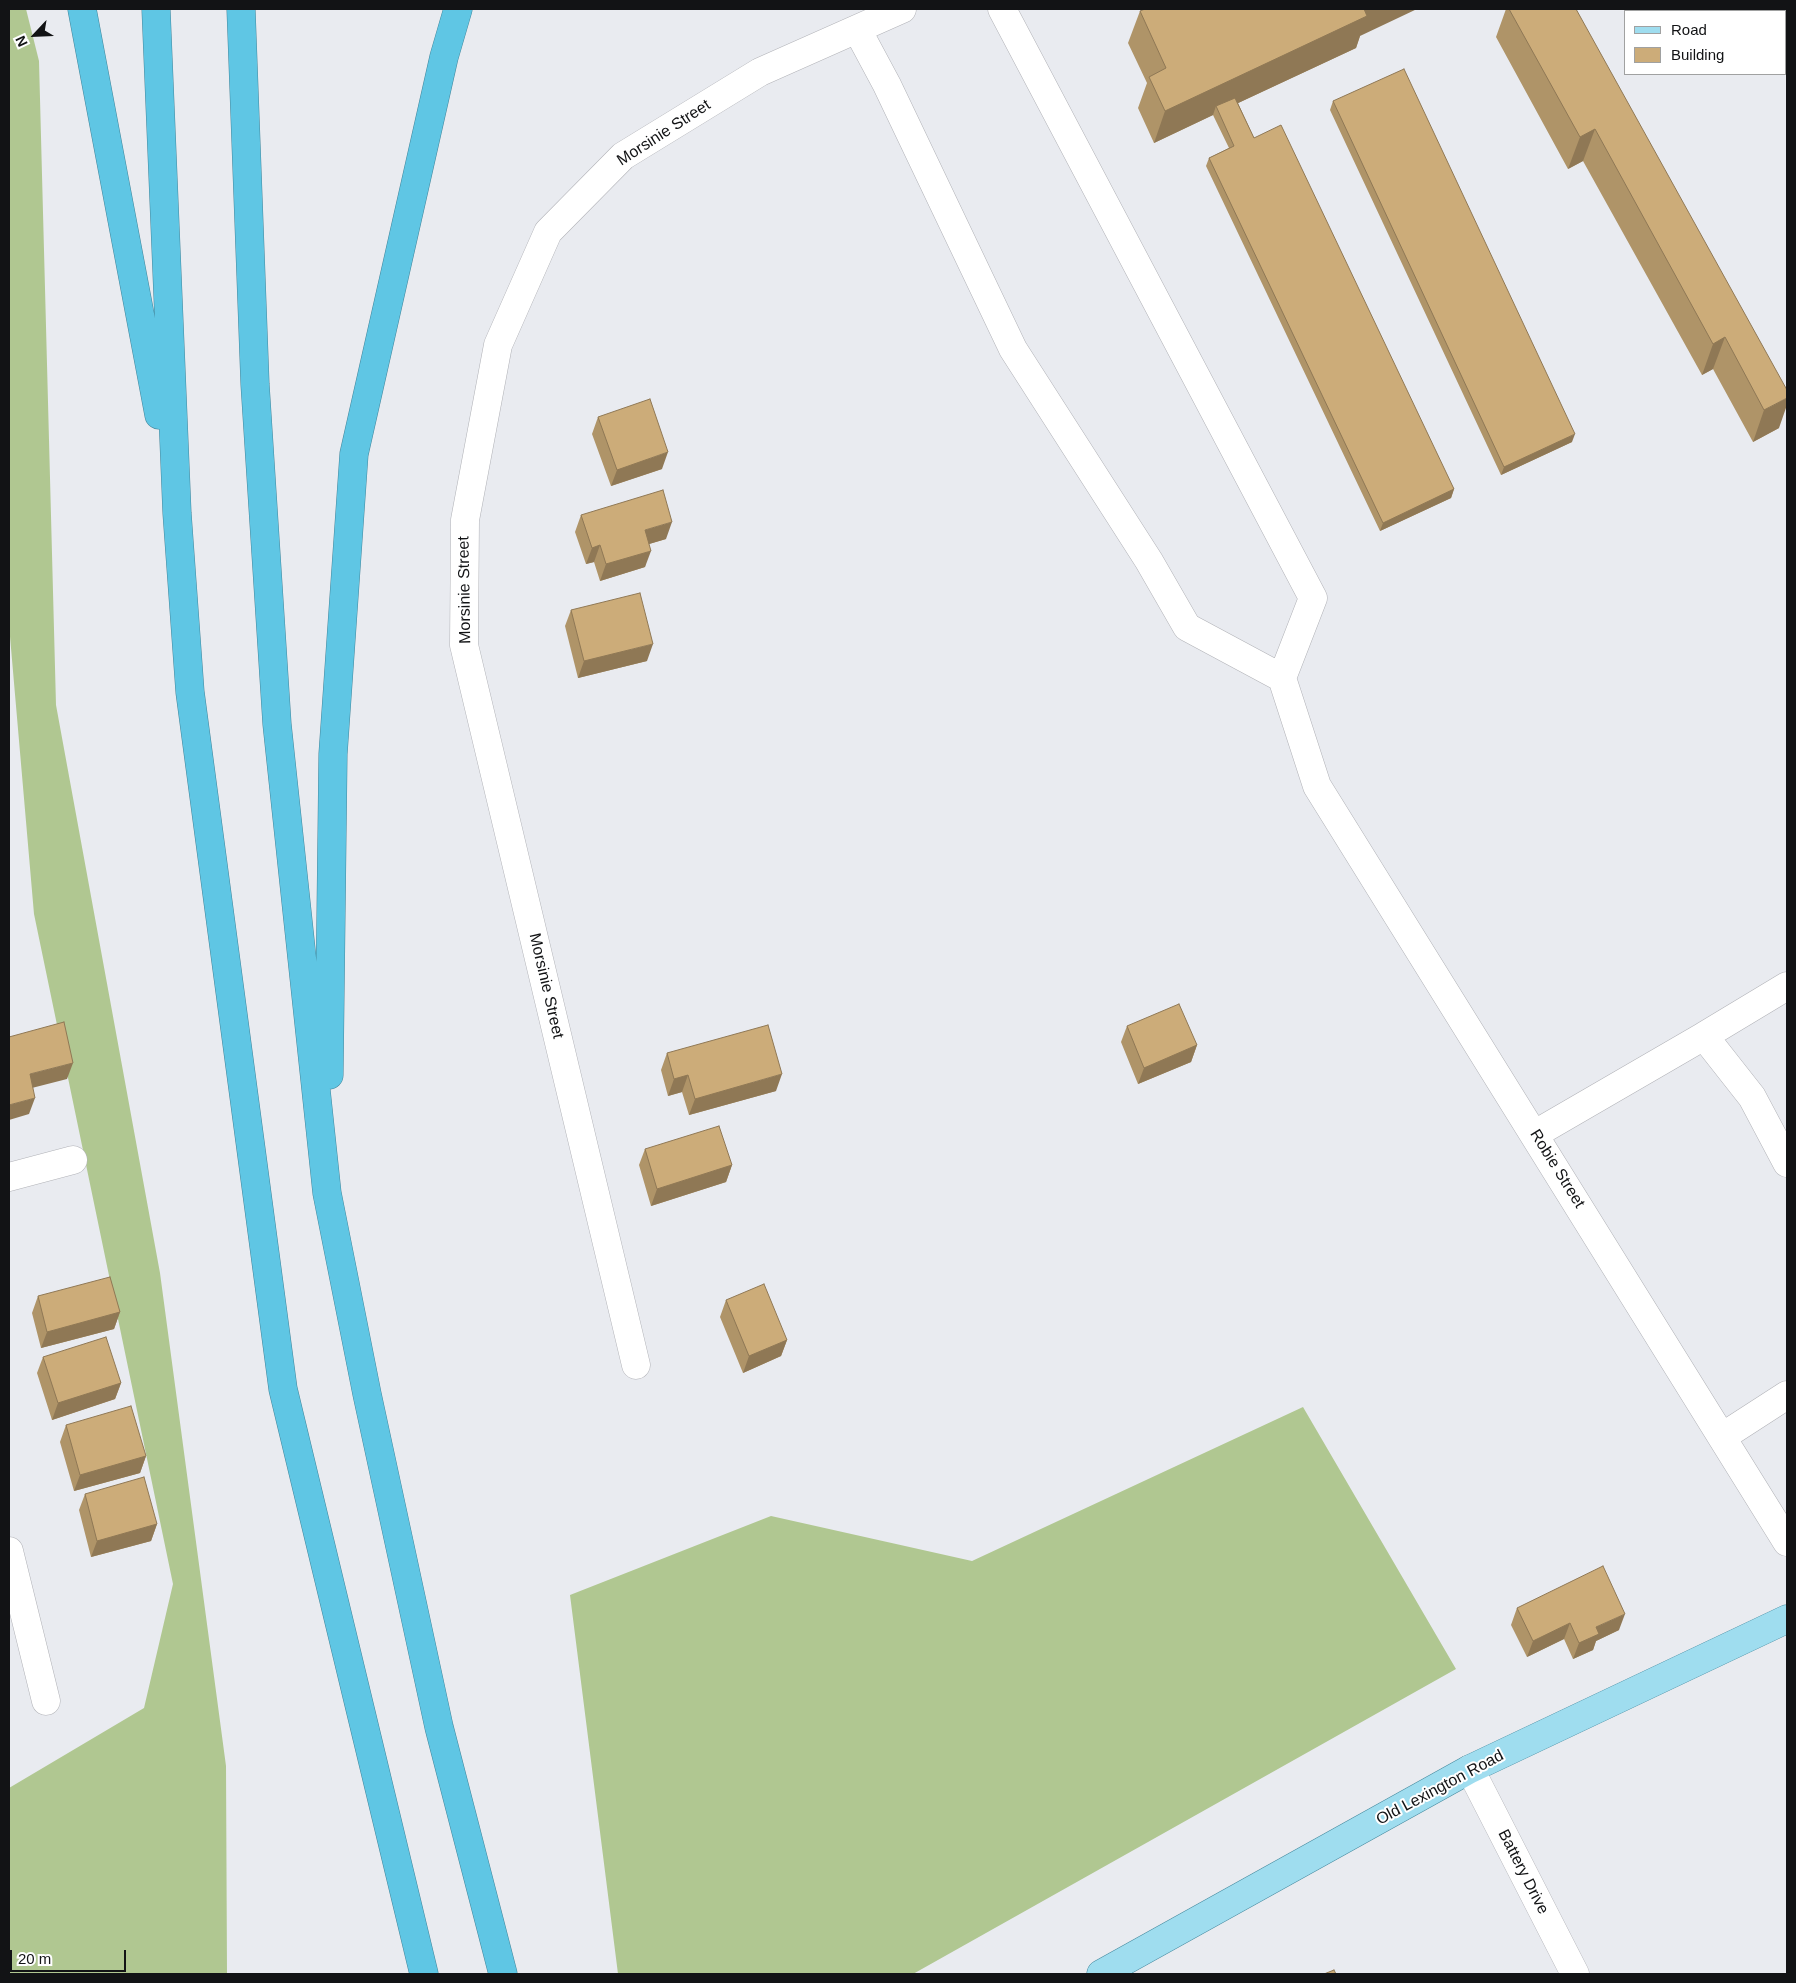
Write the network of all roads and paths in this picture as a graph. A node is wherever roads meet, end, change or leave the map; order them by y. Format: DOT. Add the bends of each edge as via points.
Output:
graph roads {
  1 [pos="82,9"];
  2 [pos="156,9"];
  3 [pos="241,9"];
  4 [pos="458,9"];
  5 [pos="902,9"];
  6 [pos="1002,9"];
  7 [pos="857,29"];
  8 [pos="178,513"];
  9 [pos="1282,678"];
  10 [pos="1787,986"];
  11 [pos="1704,1036"];
  12 [pos="1535,1134"];
  13 [pos="73,1160"];
  14 [pos="1787,1163"];
  15 [pos="9,1177"];
  16 [pos="327,1194"];
  17 [pos="636,1365"];
  18 [pos="1787,1395"];
  19 [pos="1722,1437"];
  20 [pos="1787,1542"];
  21 [pos="9,1551"];
  22 [pos="16,1610"];
  23 [pos="1787,1619"];
  24 [pos="46,1701"];
  25 [pos="1470,1769"];
  26 [pos="424,1974"];
  27 [pos="503,1974"];
  28 [pos="1101,1974"];
  29 [pos="1576,1974"];
  1 -- 8 [label="highway"];
  2 -- 8 [label="highway"];
  3 -- 16 [label="highway" via="256,384 277,724"];
  4 -- 16 [label="highway" via="444,56 354,454 332,754"];
  5 -- 7 [label="street, Morsinie Street"];
  6 -- 9 [label="street" via="1313,598"];
  7 -- 9 [label="street" via="1013,349 1187,627"];
  7 -- 17 [label="street, Morsinie Street" via="760,72 623,156 548,232 498,345 465,520 464,645"];
  8 -- 26 [label="highway" via="190,692 283,1389"];
  9 -- 12 [label="street, Robie Street" via="1317,786"];
  10 -- 11 [label="street"];
  11 -- 12 [label="street"];
  11 -- 14 [label="street" via="1752,1097"];
  12 -- 19 [label="street, Robie Street"];
  13 -- 15 [label="street"];
  16 -- 27 [label="highway" via="439,1727"];
  18 -- 19 [label="street"];
  19 -- 20 [label="street, Robie Street"];
  21 -- 22 [label="street"];
  22 -- 24 [label="street"];
  23 -- 25 [label="main road, Old Lexington Road"];
  25 -- 28 [label="main road, Old Lexington Road"];
  25 -- 29 [label="street, Battery Drive"];
}
